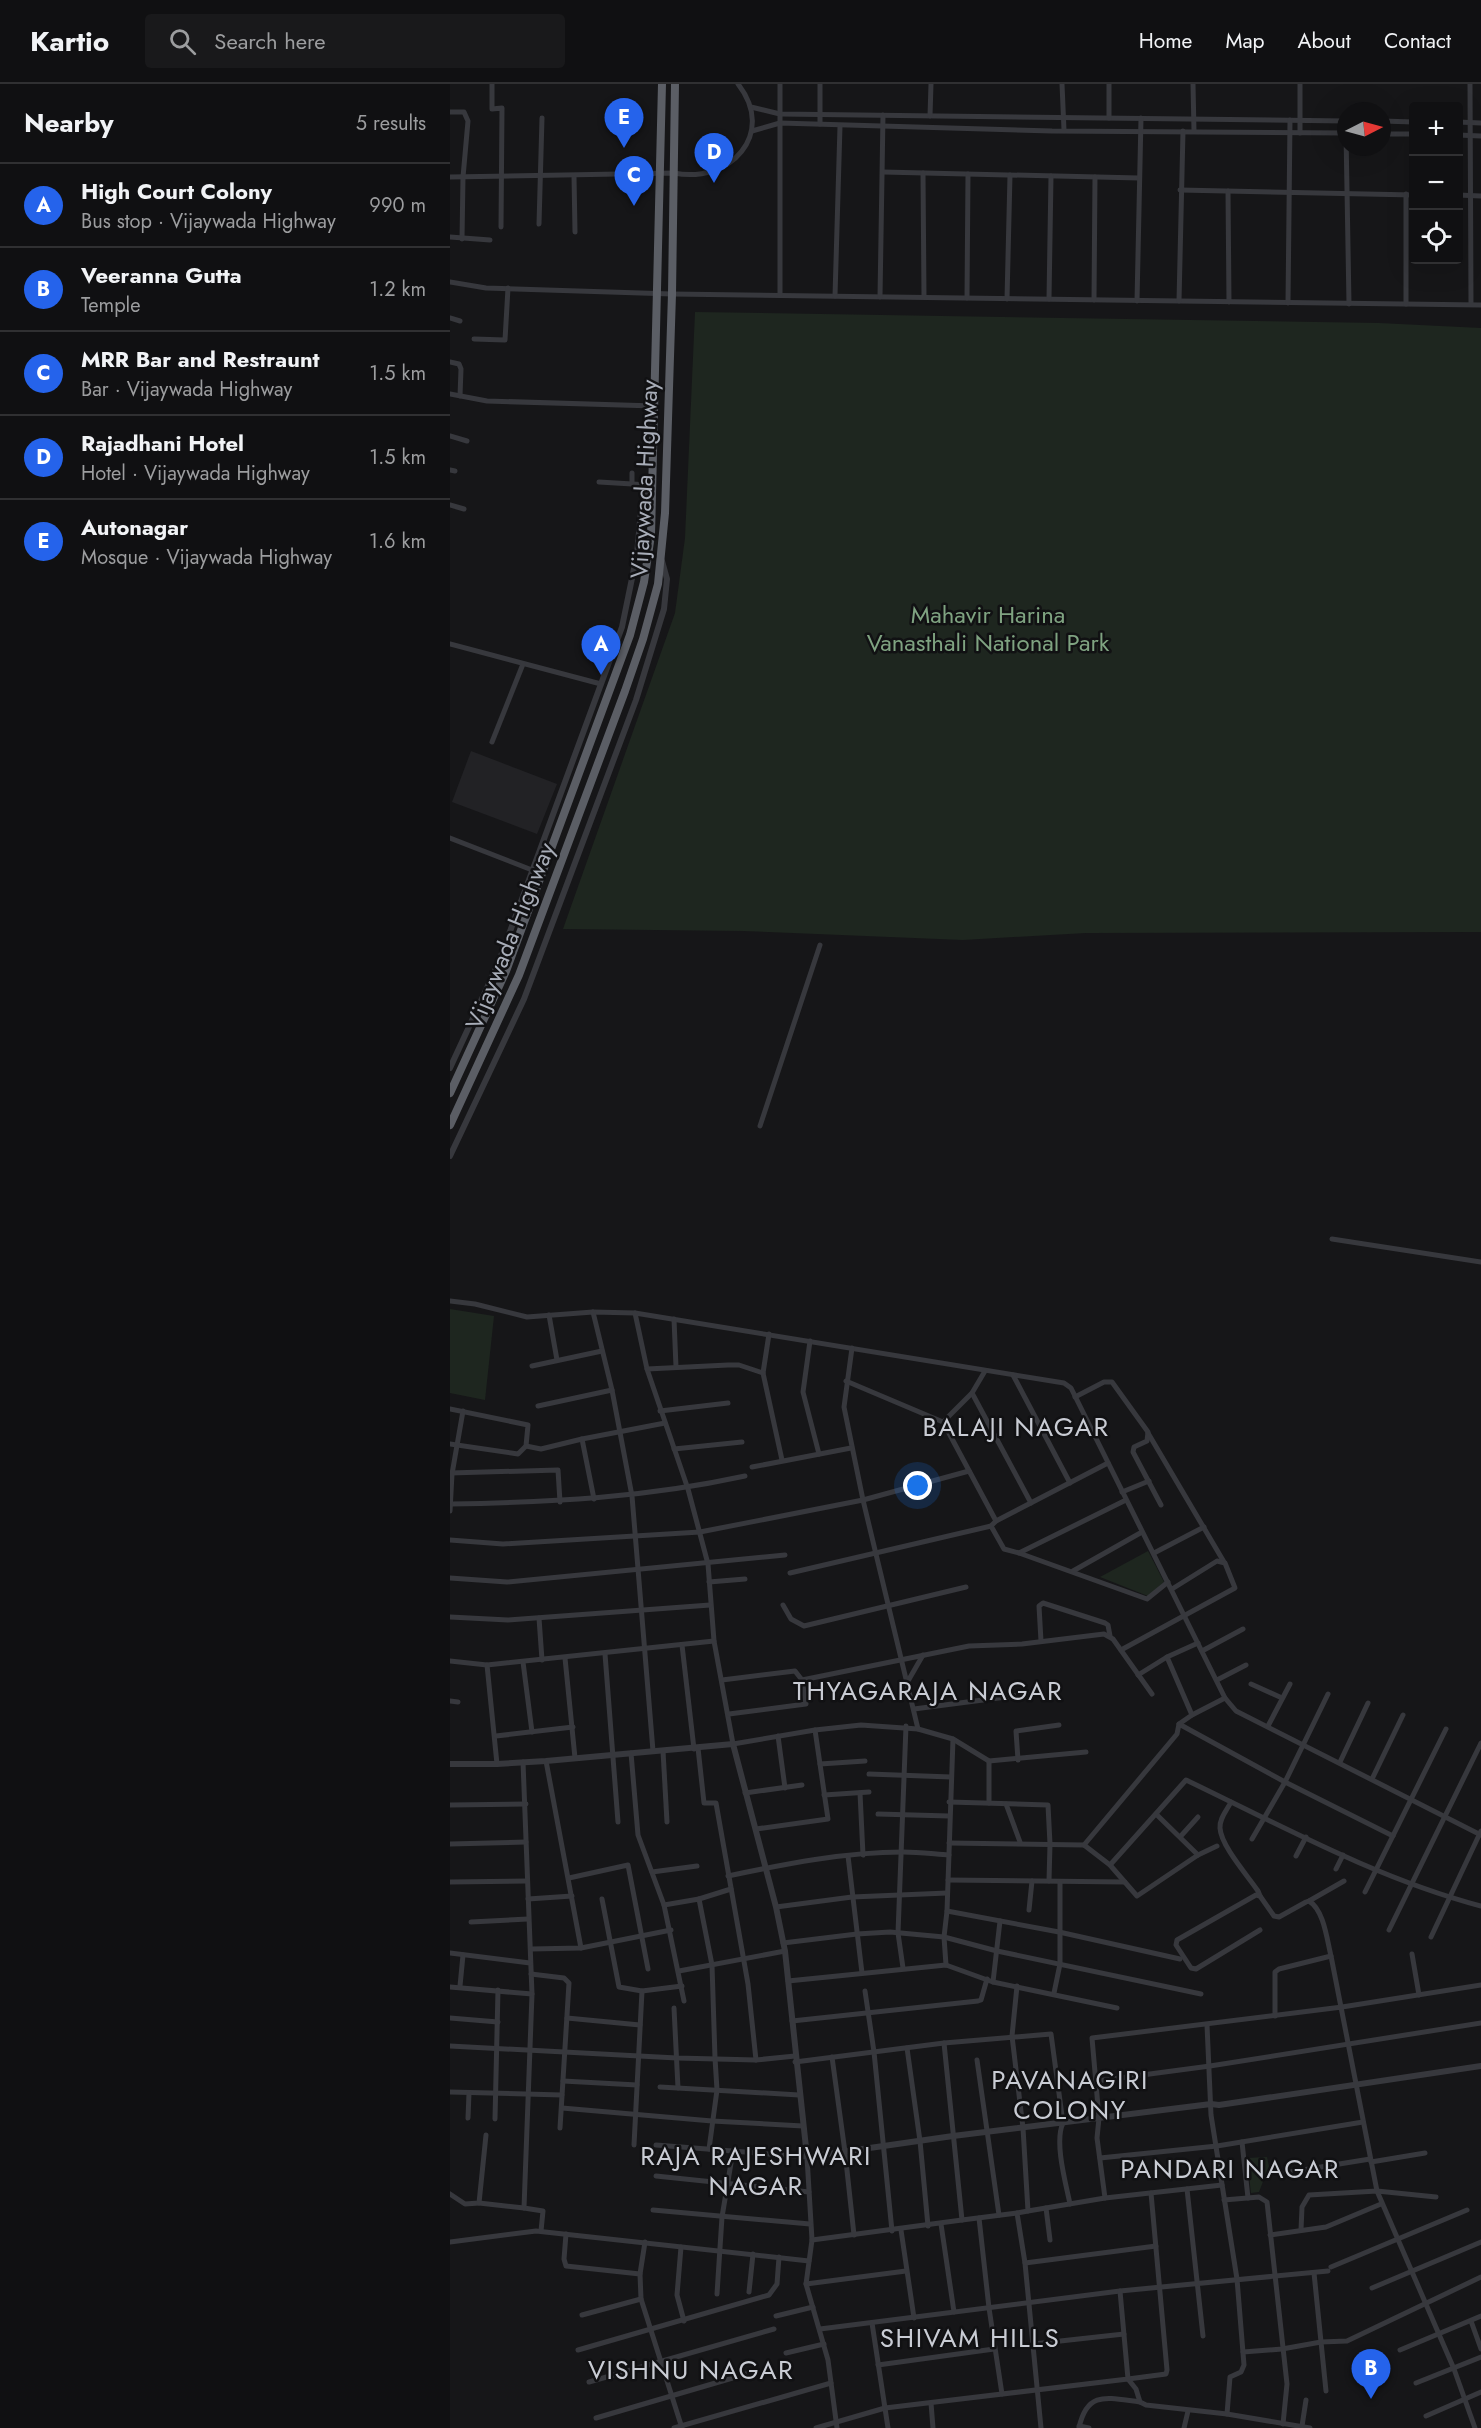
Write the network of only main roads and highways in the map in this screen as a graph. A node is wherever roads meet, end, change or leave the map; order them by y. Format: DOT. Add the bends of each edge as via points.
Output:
graph roads {
  1 [pos="662,84"];
  2 [pos="675,84"];
  3 [pos="450,1093"];
  4 [pos="450,1125"];
  1 -- 3 [label="highway, Vijaywada Highway" via="655,406 649,554 644,582 630,635 506,971"];
  2 -- 4 [label="highway, Vijaywada Highway" via="672,294 658,584 595,775 519,975"];
}
